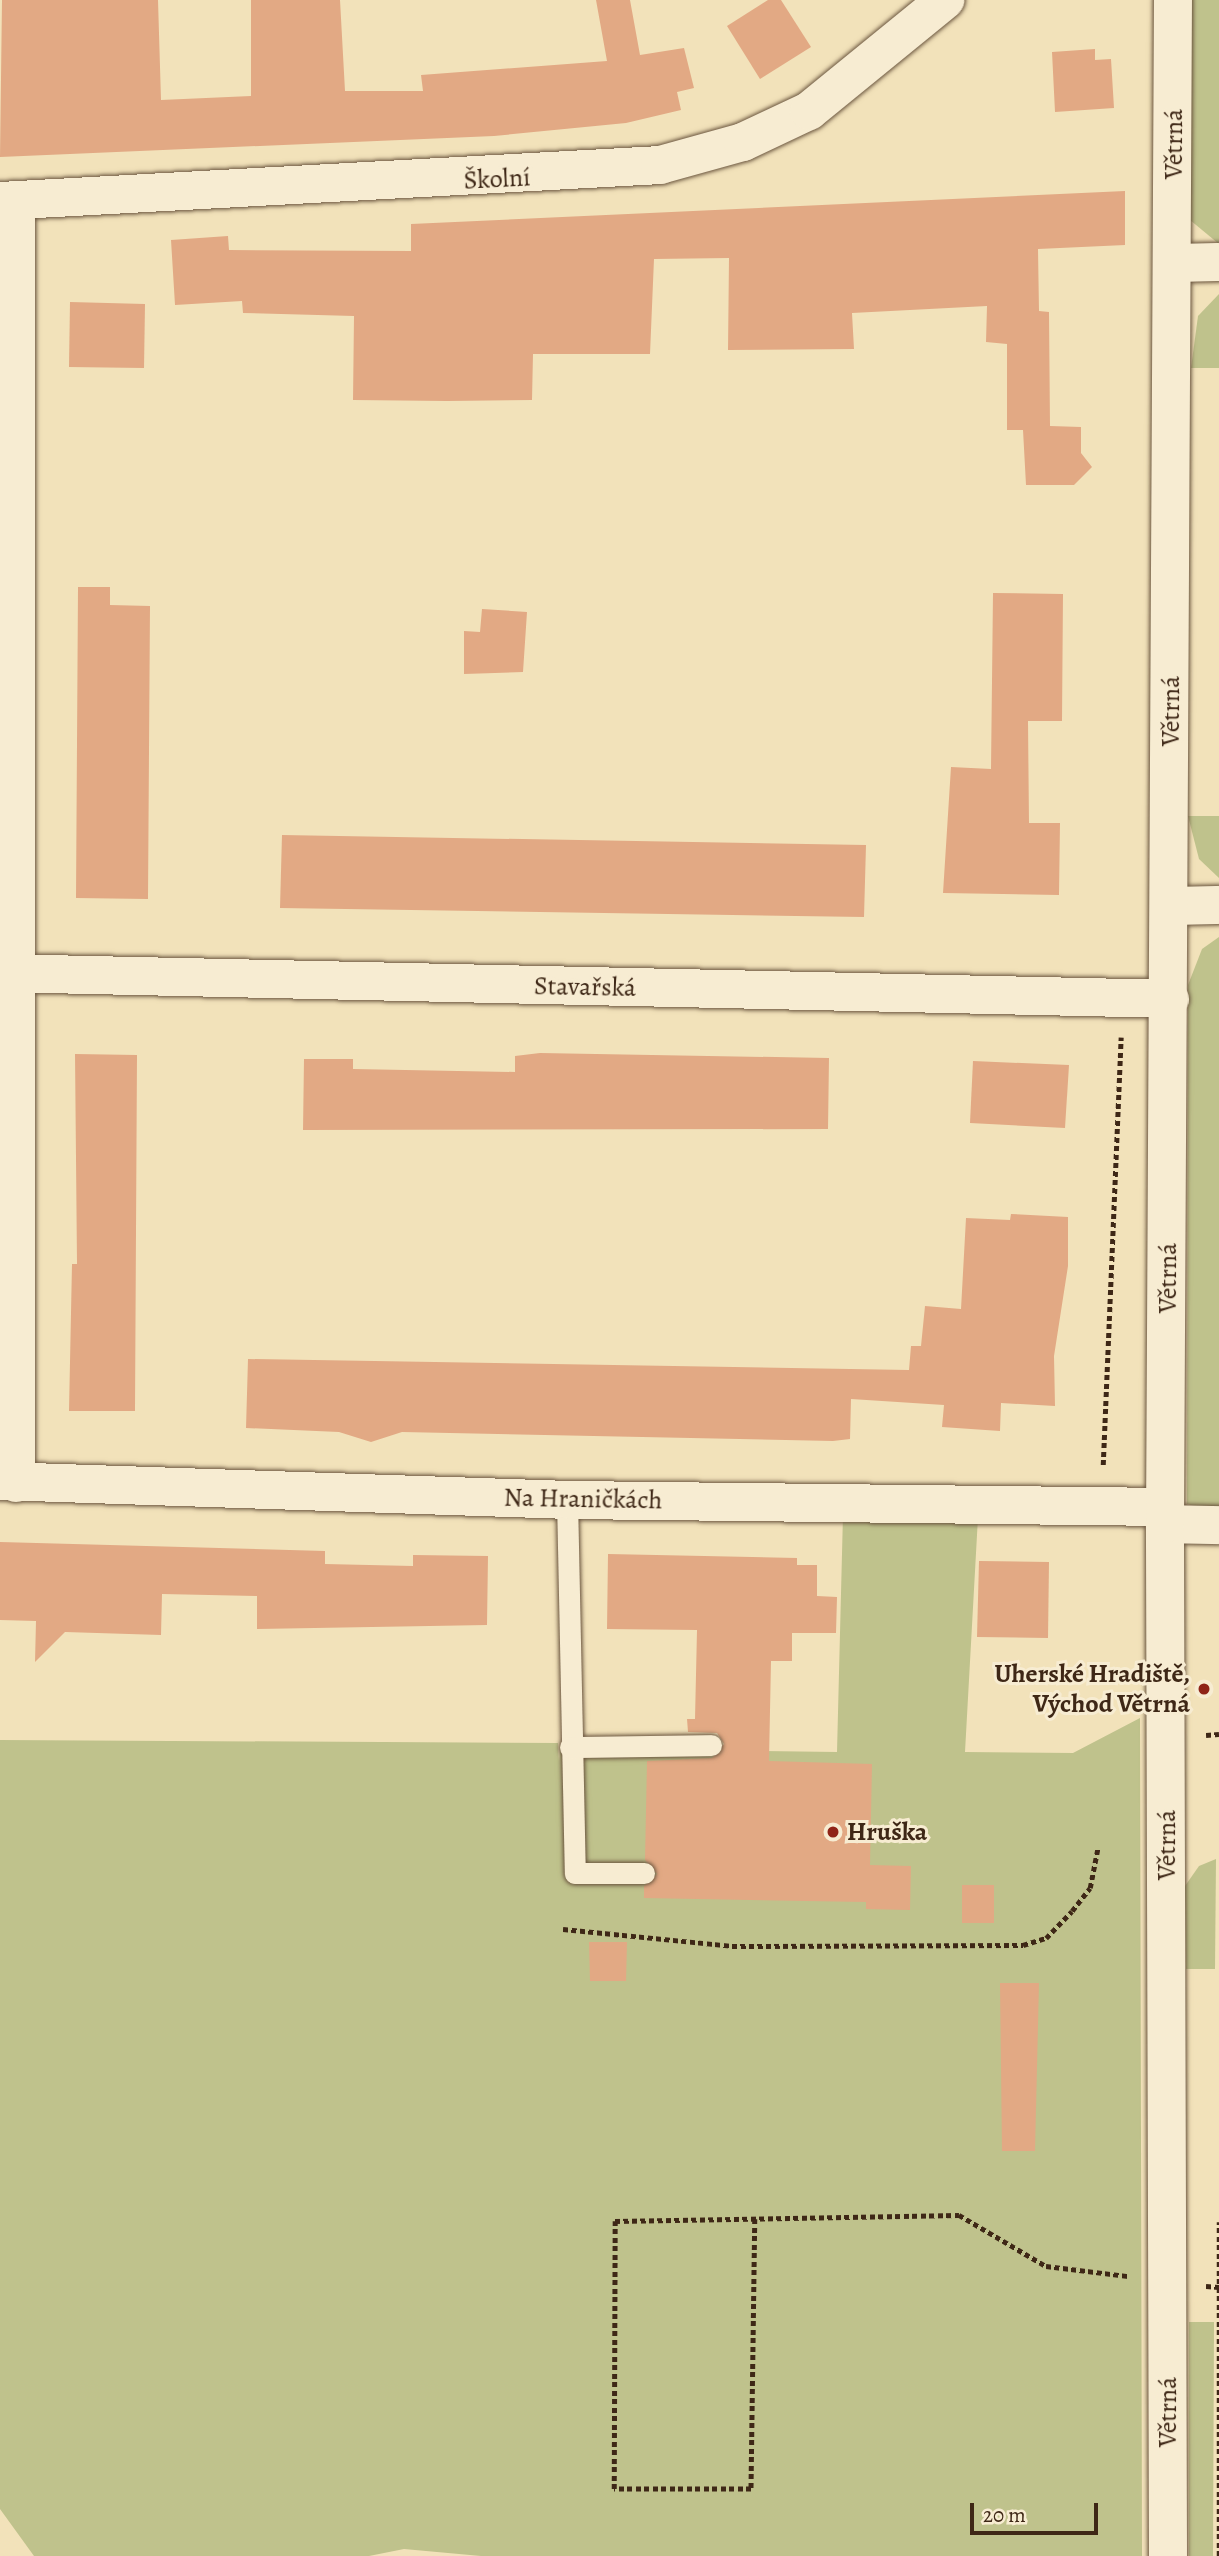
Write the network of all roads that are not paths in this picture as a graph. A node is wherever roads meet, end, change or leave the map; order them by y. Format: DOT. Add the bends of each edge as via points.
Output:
graph roads {
  1 [pos="945,0"];
  2 [pos="1173,0"];
  3 [pos="8,201"];
  4 [pos="1174,262"];
  5 [pos="1219,262"];
  6 [pos="1219,905"];
  7 [pos="1170,906"];
  8 [pos="9,975"];
  9 [pos="1170,999"];
  10 [pos="8,1482"];
  11 [pos="567,1499"];
  12 [pos="1165,1515"];
  13 [pos="1219,1525"];
  14 [pos="711,1745"];
  15 [pos="570,1747"];
  16 [pos="645,1873"];
  17 [pos="1168,2556"];
  1 -- 3 [label="street, Školní" via="809,111 743,142 660,165"];
  2 -- 4 [label="street, Větrná"];
  3 -- 8 [label="street"];
  4 -- 5 [label="street"];
  4 -- 7 [label="street, Větrná"];
  6 -- 7 [label="street"];
  7 -- 9 [label="street, Větrná"];
  8 -- 9 [label="street, Stavařská"];
  8 -- 10 [label="street"];
  9 -- 12 [label="street, Větrná"];
  10 -- 11 [label="street, Na Hraničkách"];
  11 -- 12 [label="street, Na Hraničkách" via="1101,1506"];
  11 -- 15 [label="lane"];
  12 -- 13 [label="street, Na Hraničkách"];
  12 -- 17 [label="street, Větrná"];
  14 -- 15 [label="lane"];
  15 -- 16 [label="lane" via="575,1873"];
}
